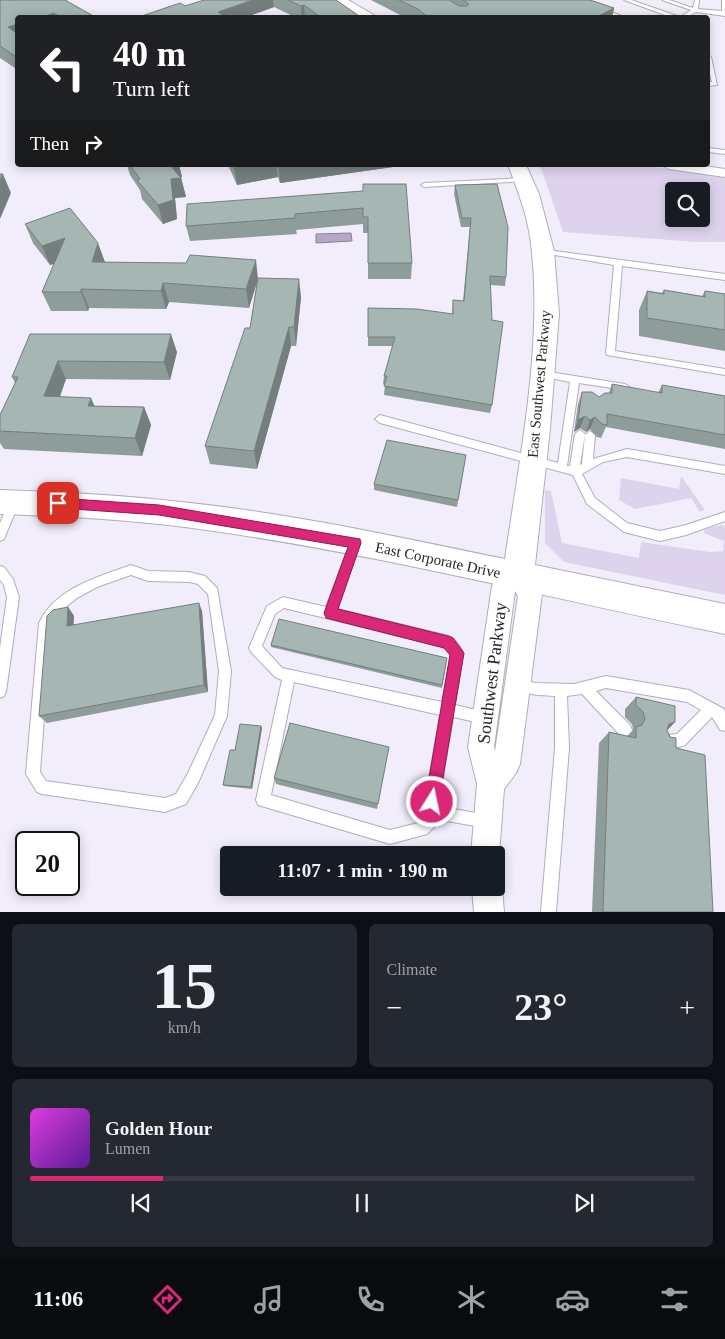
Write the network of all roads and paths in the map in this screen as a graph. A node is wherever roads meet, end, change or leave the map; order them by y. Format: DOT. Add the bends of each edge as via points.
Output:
graph roads {
  1 [pos="338,0"];
  2 [pos="626,0"];
  3 [pos="664,0"];
  4 [pos="697,0"];
  5 [pos="724,0"];
  6 [pos="592,7"];
  7 [pos="695,10"];
  8 [pos="725,13"];
  9 [pos="366,15"];
  10 [pos="614,15"];
  11 [pos="671,15"];
  12 [pos="686,15"];
  13 [pos="710,65"];
  14 [pos="710,84"];
  15 [pos="710,150"];
  16 [pos="725,152"];
  17 [pos="683,167"];
  18 [pos="520,173"];
  19 [pos="725,173"];
  20 [pos="424,185"];
  21 [pos="543,251"];
  22 [pos="618,263"];
  23 [pos="725,277"];
  24 [pos="725,372"];
  25 [pos="542,374"];
  26 [pos="575,379"];
  27 [pos="637,389"];
  28 [pos="380,419"];
  29 [pos="533,460"];
  30 [pos="587,466"];
  31 [pos="562,468"];
  32 [pos="725,470"];
  33 [pos="575,472"];
  34 [pos="7,502"];
  35 [pos="725,516"];
  36 [pos="0,536"];
  37 [pos="355,543"];
  38 [pos="0,570"];
  39 [pos="131,570"];
  40 [pos="518,577"];
  41 [pos="330,613"];
  42 [pos="725,619"];
  43 [pos="289,675"];
  44 [pos="517,685"];
  45 [pos="584,687"];
  46 [pos="561,690"];
  47 [pos="0,692"];
  48 [pos="711,709"];
  49 [pos="448,710"];
  50 [pos="485,718"];
  51 [pos="725,725"];
  52 [pos="625,730"];
  53 [pos="663,741"];
  54 [pos="491,784"];
  55 [pos="439,813"];
  56 [pos="487,820"];
  57 [pos="486,846"];
  58 [pos="488,896"];
  59 [pos="489,912"];
  60 [pos="548,912"];
  1 -- 9 [label="street"];
  2 -- 11 [label="lane"];
  3 -- 7 [label="lane"];
  4 -- 7 [label="lane"];
  5 -- 8 [label="lane"];
  6 -- 10 [label="lane"];
  7 -- 8 [label="lane"];
  7 -- 12 [label="lane"];
  13 -- 14 [label="lane" via="715,84"];
  15 -- 16 [label="lane"];
  17 -- 19 [label="street"];
  18 -- 20 [label="lane"];
  18 -- 21 [label="street, East Southwest Parkway"];
  21 -- 22 [label="lane"];
  21 -- 25 [label="street, East Southwest Parkway" via="547,314"];
  22 -- 23 [label="lane"];
  22 -- 24 [label="lane" via="610,353"];
  25 -- 26 [label="lane"];
  25 -- 29 [label="street, East Southwest Parkway"];
  26 -- 27 [label="lane" via="597,386"];
  26 -- 31 [label="lane"];
  28 -- 29 [label="lane"];
  29 -- 31 [label="lane"];
  29 -- 40 [label="street, East Southwest Parkway"];
  30 -- 32 [label="lane" via="627,453"];
  30 -- 33 [label="lane"];
  30 -- 33 [label="lane" via="585,434"];
  31 -- 33 [label="lane"];
  33 -- 35 [label="lane" via="591,501 624,528 660,536"];
  34 -- 36 [label="lane"];
  34 -- 37 [label="street, East Corporate Drive" via="159,510"];
  37 -- 40 [label="street, East Corporate Drive"];
  37 -- 41 [label="lane"];
  38 -- 47 [label="lane" via="13,597"];
  39 -- 39 [label="lane" via="76,590 56,607 45,623 33,774 42,787 165,805 181,799 221,716 225,671 213,592 201,580 148,576"];
  40 -- 42 [label="street, East Corporate Drive"];
  40 -- 44 [label="street, Southwest Parkway" via="530,594"];
  40 -- 50 [label="street, Southwest Parkway" via="503,586"];
  41 -- 43 [label="lane" via="283,602 271,610 255,648 279,673"];
  41 -- 49 [label="lane" via="448,642 457,653"];
  43 -- 49 [label="lane"];
  43 -- 55 [label="lane" via="263,800 390,837 422,829"];
  44 -- 46 [label="lane"];
  44 -- 54 [label="street, Southwest Parkway" via="507,764"];
  45 -- 46 [label="lane"];
  45 -- 48 [label="lane" via="606,682 689,696"];
  45 -- 52 [label="lane"];
  46 -- 60 [label="lane" via="562,748"];
  48 -- 51 [label="lane" via="720,714"];
  48 -- 53 [label="lane" via="680,740"];
  49 -- 50 [label="lane"];
  49 -- 55 [label="lane" via="432,802"];
  50 -- 54 [label="street, Southwest Parkway" via="481,747"];
  54 -- 56 [label="street, Southwest Parkway"];
  55 -- 56 [label="lane"];
  56 -- 57 [label="street, Southwest Parkway"];
  58 -- 59 [label="street"];
}
